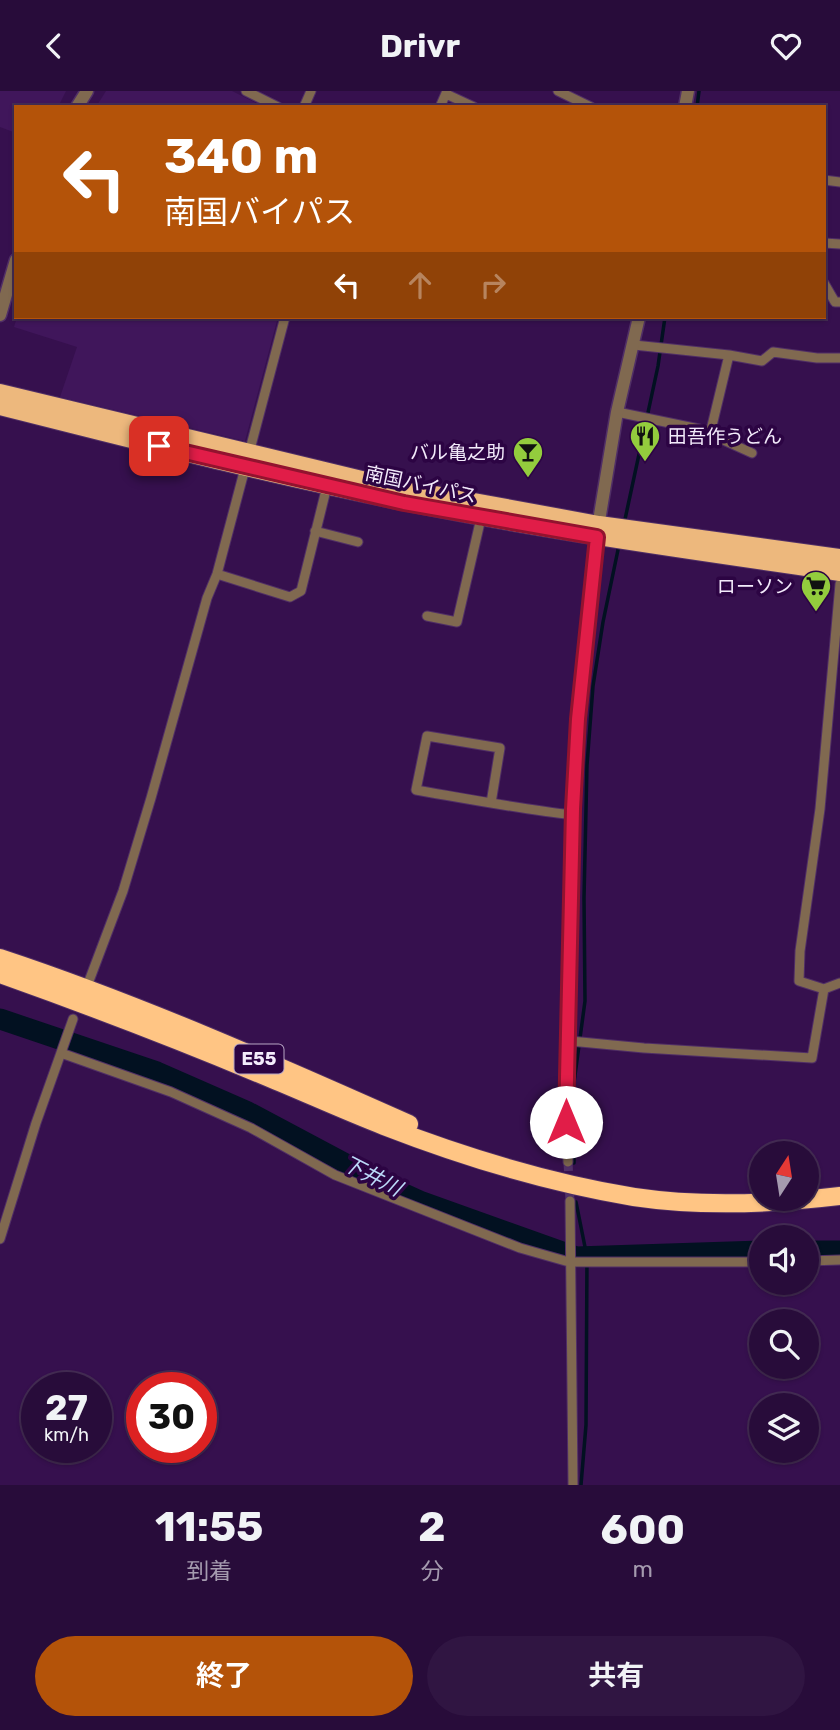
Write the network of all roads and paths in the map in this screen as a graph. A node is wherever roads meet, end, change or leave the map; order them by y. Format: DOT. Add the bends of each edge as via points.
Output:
graph roads {
  1 [pos="246,91"];
  2 [pos="558,91"];
  3 [pos="446,92"];
  4 [pos="274,105"];
  5 [pos="470,105"];
  6 [pos="587,105"];
  7 [pos="14,267"];
  8 [pos="826,286"];
  9 [pos="840,302"];
  10 [pos="0,315"];
  11 [pos="284,319"];
  12 [pos="639,319"];
  13 [pos="634,345"];
  14 [pos="729,355"];
  15 [pos="840,358"];
  16 [pos="0,392"];
  17 [pos="0,407"];
  18 [pos="617,412"];
  19 [pos="710,434"];
  20 [pos="752,453"];
  21 [pos="247,460"];
  22 [pos="327,486"];
  23 [pos="481,518"];
  24 [pos="598,530"];
  25 [pos="315,531"];
  26 [pos="358,542"];
  27 [pos="840,557"];
  28 [pos="840,573"];
  29 [pos="217,574"];
  30 [pos="840,584"];
  31 [pos="427,615"];
  32 [pos="491,803"];
  33 [pos="573,815"];
  34 [pos="0,958"];
  35 [pos="0,974"];
  36 [pos="89,981"];
  37 [pos="840,983"];
  38 [pos="824,989"];
  39 [pos="73,1019"];
  40 [pos="570,1041"];
  41 [pos="61,1053"];
  42 [pos="568,1162"];
  43 [pos="514,1169"];
  44 [pos="840,1196"];
  45 [pos="570,1201"];
  46 [pos="0,1239"];
  47 [pos="840,1260"];
  48 [pos="819,1261"];
  49 [pos="569,1262"];
  50 [pos="749,1262"];
  51 [pos="573,1485"];
  1 -- 4 [label="street"];
  2 -- 6 [label="street"];
  3 -- 5 [label="street"];
  7 -- 10 [label="street"];
  8 -- 9 [label="street" via="835,302"];
  11 -- 21 [label="street"];
  12 -- 13 [label="street"];
  13 -- 14 [label="street"];
  13 -- 18 [label="street"];
  14 -- 15 [label="street" via="762,361 773,352"];
  14 -- 19 [label="street"];
  16 -- 21 [label="highway, 南国バイパス"];
  17 -- 21 [label="highway, 南国バイパス"];
  18 -- 19 [label="street"];
  18 -- 24 [label="street"];
  19 -- 20 [label="street"];
  21 -- 22 [label="highway, 南国バイパス"];
  21 -- 24 [label="highway, 南国バイパス"];
  21 -- 29 [label="street"];
  22 -- 23 [label="highway, 南国バイパス"];
  22 -- 25 [label="street"];
  23 -- 24 [label="highway, 南国バイパス"];
  23 -- 31 [label="street" via="457,622"];
  24 -- 27 [label="highway, 南国バイパス"];
  24 -- 28 [label="highway, 南国バイパス"];
  24 -- 33 [label="street"];
  25 -- 26 [label="street"];
  25 -- 29 [label="street" via="302,591 290,597"];
  29 -- 36 [label="street" via="123,891"];
  30 -- 38 [label="street" via="820,809 800,951 799,981"];
  32 -- 32 [label="street" via="416,790 427,736 500,748"];
  32 -- 33 [label="street"];
  33 -- 40 [label="street"];
  34 -- 43 [label="highway, E55" via="223,1043"];
  35 -- 43 [label="highway, E55" via="173,1038 382,1125"];
  37 -- 38 [label="street"];
  38 -- 40 [label="street" via="812,1058"];
  39 -- 41 [label="street"];
  40 -- 42 [label="street"];
  41 -- 46 [label="street"];
  41 -- 49 [label="street" via="171,1091 383,1195"];
  43 -- 44 [label="highway, E55" via="636,1197 691,1202"];
  45 -- 49 [label="street"];
  47 -- 48 [label="street"];
  49 -- 50 [label="street"];
  49 -- 51 [label="street"];
}
